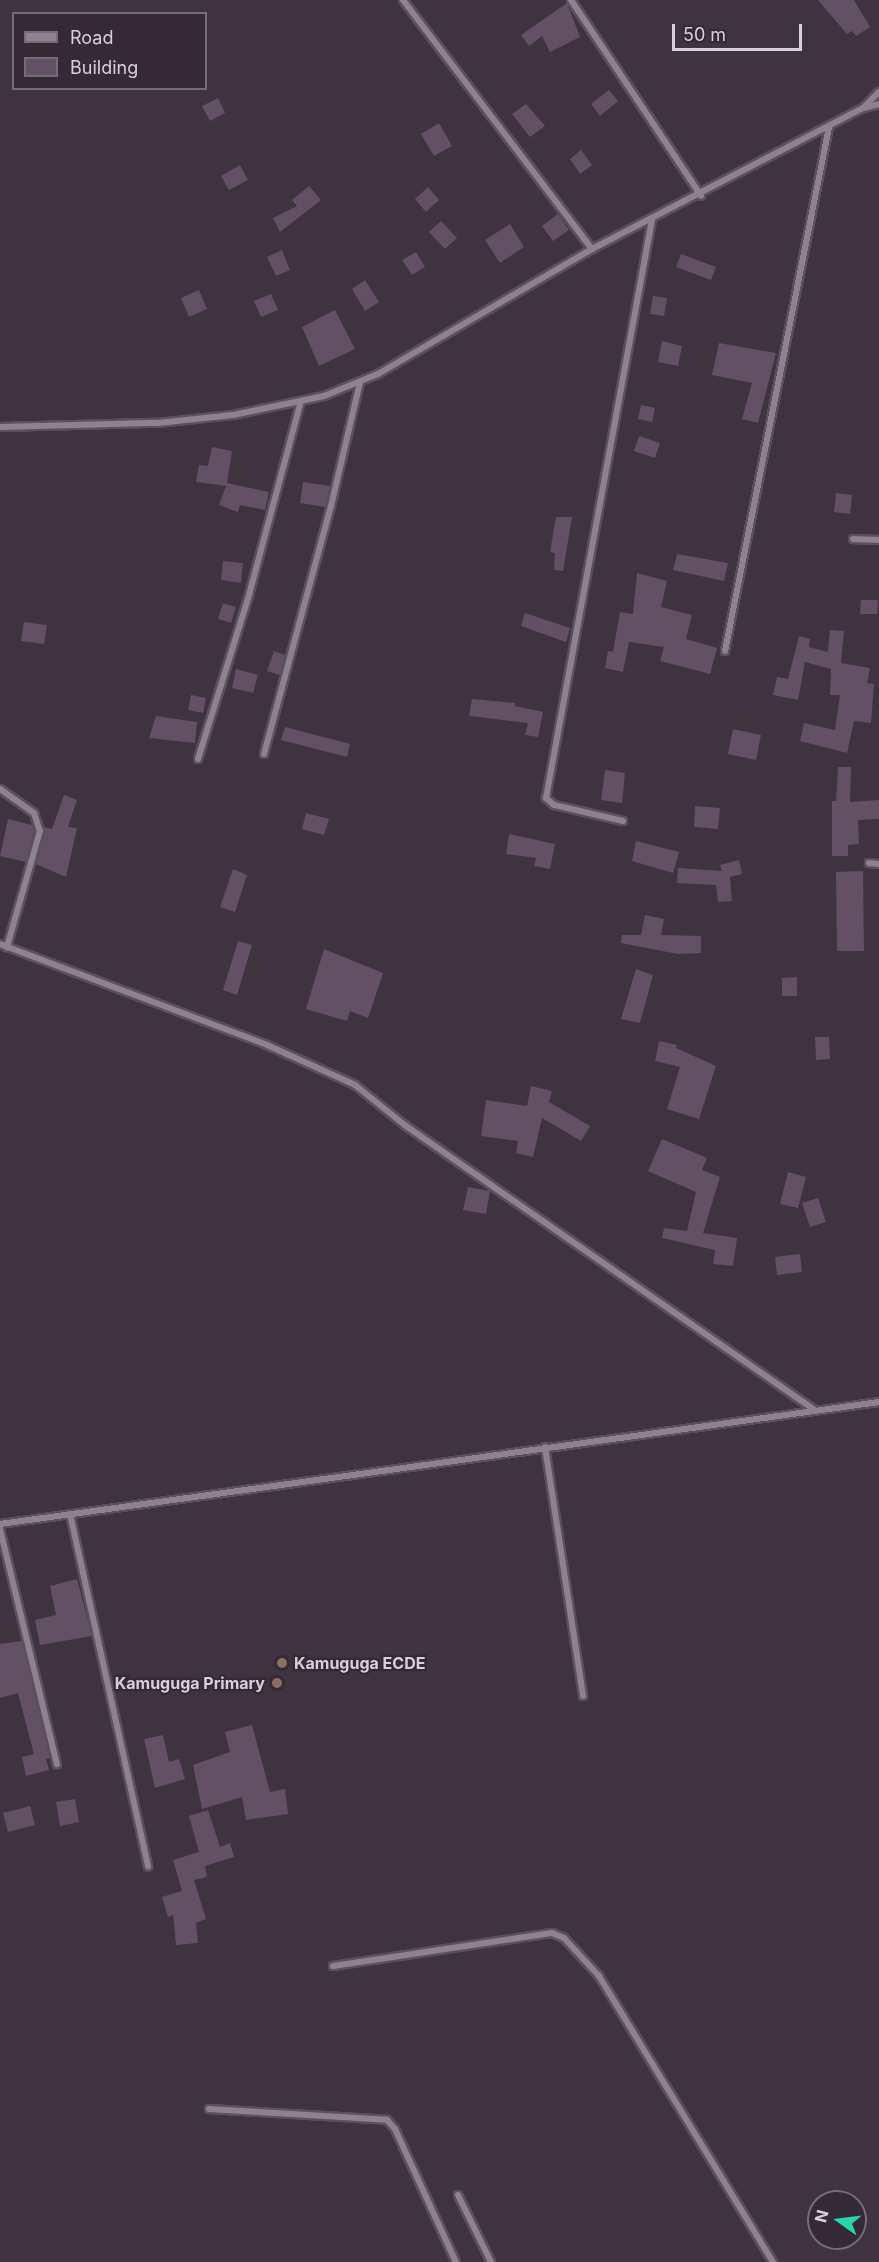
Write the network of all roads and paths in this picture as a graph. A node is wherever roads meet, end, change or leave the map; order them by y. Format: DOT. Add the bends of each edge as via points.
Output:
graph roads {
  1 [pos="403,0"];
  2 [pos="572,0"];
  3 [pos="879,92"];
  4 [pos="879,104"];
  5 [pos="863,108"];
  6 [pos="829,127"];
  7 [pos="701,195"];
  8 [pos="652,220"];
  9 [pos="592,249"];
  10 [pos="360,382"];
  11 [pos="300,404"];
  12 [pos="0,427"];
  13 [pos="853,539"];
  14 [pos="879,540"];
  15 [pos="725,651"];
  16 [pos="264,754"];
  17 [pos="198,759"];
  18 [pos="0,789"];
  19 [pos="623,821"];
  20 [pos="869,863"];
  21 [pos="879,864"];
  22 [pos="0,944"];
  23 [pos="7,947"];
  24 [pos="879,1402"];
  25 [pos="813,1409"];
  26 [pos="545,1447"];
  27 [pos="70,1514"];
  28 [pos="0,1524"];
  29 [pos="0,1528"];
  30 [pos="583,1696"];
  31 [pos="57,1764"];
  32 [pos="148,1866"];
  33 [pos="333,1966"];
  34 [pos="209,2109"];
  35 [pos="458,2195"];
  36 [pos="456,2262"];
  37 [pos="491,2262"];
  38 [pos="773,2262"];
  1 -- 9 [label="street"];
  2 -- 7 [label="street"];
  3 -- 5 [label="street"];
  4 -- 5 [label="street"];
  5 -- 6 [label="street"];
  6 -- 7 [label="street"];
  6 -- 15 [label="street"];
  7 -- 8 [label="street"];
  8 -- 9 [label="street"];
  8 -- 19 [label="street" via="546,798 554,805"];
  9 -- 10 [label="street"];
  10 -- 11 [label="street"];
  10 -- 16 [label="street" via="332,506"];
  11 -- 12 [label="street" via="158,423"];
  11 -- 17 [label="street" via="249,595"];
  13 -- 14 [label="street"];
  18 -- 23 [label="street" via="34,813 40,831"];
  20 -- 21 [label="street"];
  22 -- 23 [label="street"];
  23 -- 25 [label="street" via="267,1045 355,1085 406,1126"];
  24 -- 25 [label="street"];
  25 -- 26 [label="street"];
  26 -- 27 [label="street"];
  26 -- 30 [label="street"];
  27 -- 28 [label="street"];
  27 -- 32 [label="street"];
  29 -- 31 [label="street"];
  33 -- 38 [label="street" via="552,1933 564,1938 599,1976"];
  34 -- 36 [label="street" via="387,2121"];
  35 -- 37 [label="street"];
}
